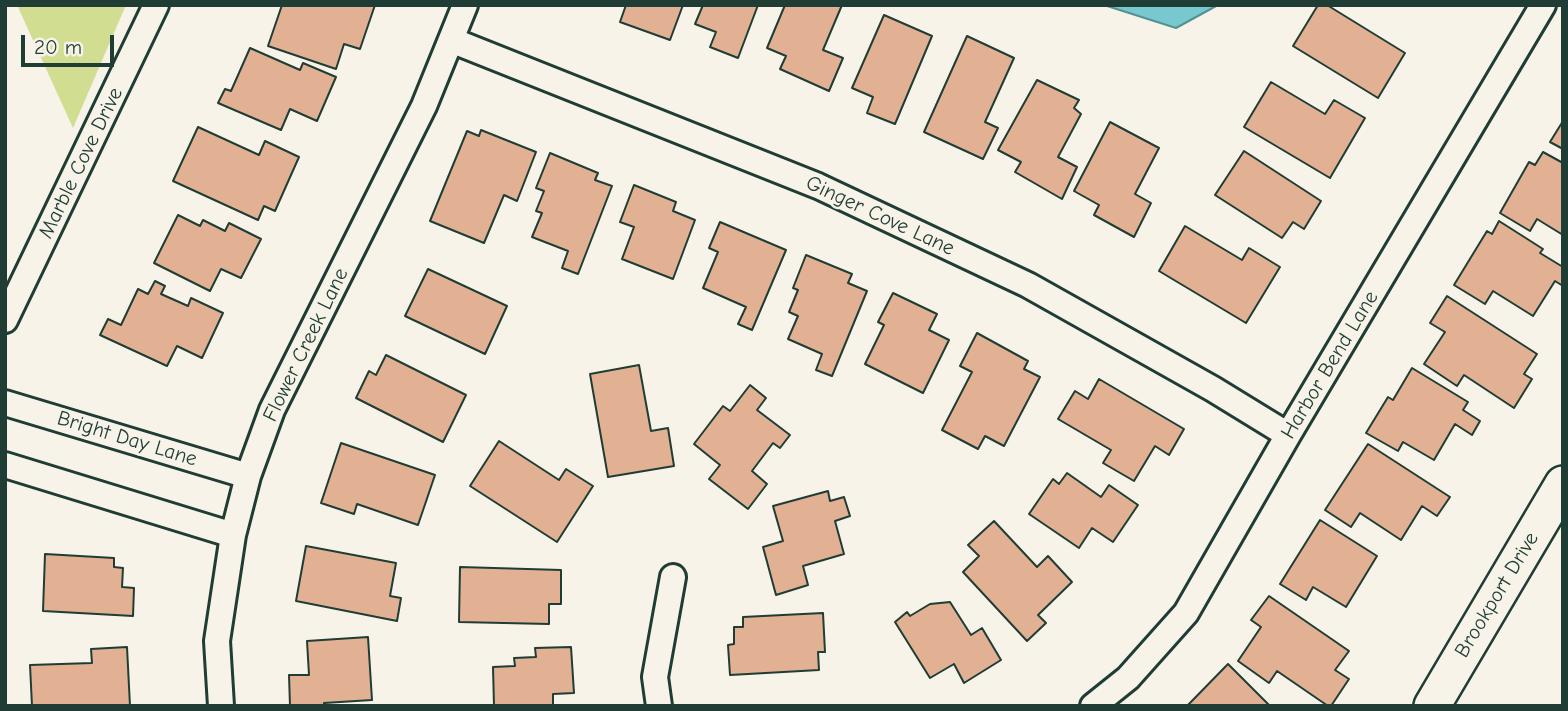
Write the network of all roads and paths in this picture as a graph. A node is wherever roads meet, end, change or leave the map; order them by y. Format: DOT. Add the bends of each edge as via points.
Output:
graph roads {
  1 [pos="156,5"];
  2 [pos="465,5"];
  3 [pos="1543,5"];
  4 [pos="451,40"];
  5 [pos="5,320"];
  6 [pos="5,403"];
  7 [pos="1288,435"];
  8 [pos="5,465"];
  9 [pos="248,476"];
  10 [pos="1563,484"];
  11 [pos="233,535"];
  12 [pos="673,577"];
  13 [pos="221,706"];
  14 [pos="659,706"];
  15 [pos="1093,706"];
  16 [pos="1432,706"];
  1 -- 5 [label="street, Marble Cove Drive"];
  2 -- 4 [label="street, Flower Creek Lane"];
  3 -- 7 [label="street, Harbor Bend Lane"];
  4 -- 7 [label="street, Ginger Cove Lane" via="818,186 1028,285"];
  4 -- 9 [label="street, Flower Creek Lane" via="424,106 272,410"];
  6 -- 9 [label="street, Bright Day Lane"];
  7 -- 15 [label="street, Harbor Bend Lane" via="1186,613 1128,678"];
  8 -- 11 [label="street"];
  9 -- 11 [label="street, Flower Creek Lane"];
  10 -- 16 [label="street, Brookport Drive"];
  11 -- 13 [label="street, Flower Creek Lane" via="217,640"];
  12 -- 14 [label="street" via="655,677"];
}
